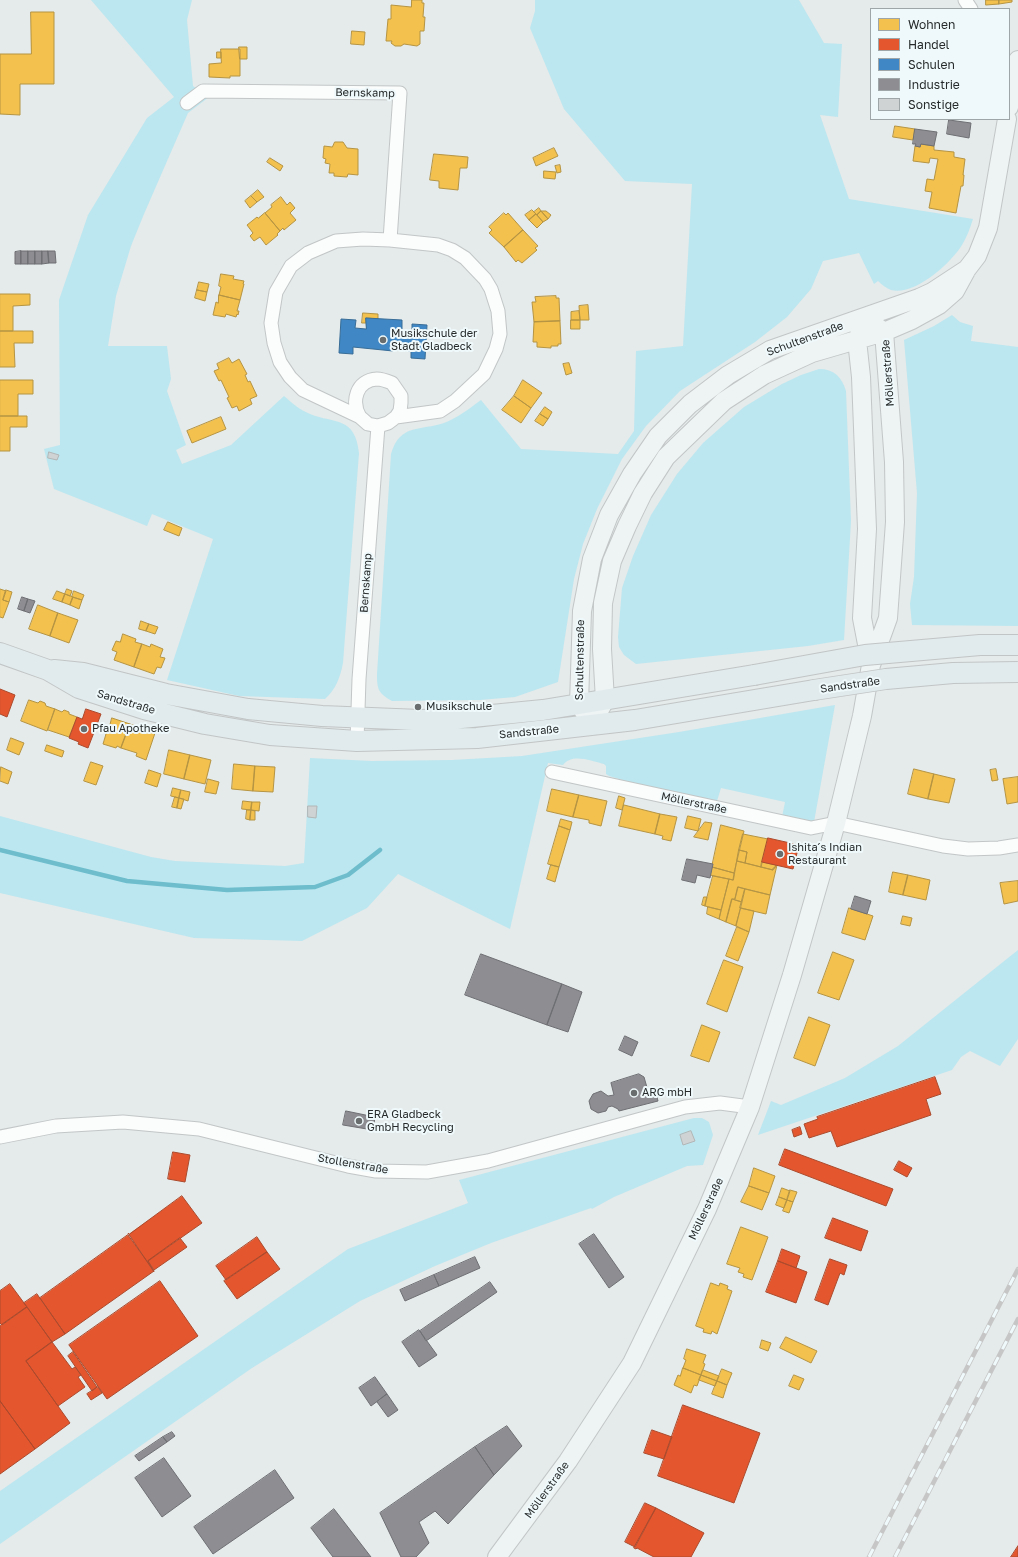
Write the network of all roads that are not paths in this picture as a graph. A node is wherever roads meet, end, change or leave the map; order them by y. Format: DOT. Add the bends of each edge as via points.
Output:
graph roads {
  1 [pos="1015,62"];
  2 [pos="1010,100"];
  3 [pos="187,103"];
  4 [pos="1007,120"];
  5 [pos="390,240"];
  6 [pos="967,269"];
  7 [pos="866,317"];
  8 [pos="884,332"];
  9 [pos="857,340"];
  10 [pos="360,417"];
  11 [pos="396,417"];
  12 [pos="378,426"];
  13 [pos="1018,645"];
  14 [pos="0,653"];
  15 [pos="871,665"];
  16 [pos="48,670"];
  17 [pos="1018,672"];
  18 [pos="605,700"];
  19 [pos="578,704"];
  20 [pos="358,718"];
  21 [pos="592,724"];
  22 [pos="357,741"];
  23 [pos="552,772"];
  24 [pos="836,823"];
  25 [pos="1018,845"];
  26 [pos="750,1107"];
  27 [pos="0,1137"];
  28 [pos="497,1557"];
  1 -- 2 [label="street"];
  3 -- 5 [label="street, Bernskamp" via="203,91 400,93"];
  4 -- 6 [label="street, Schultenstraße" via="988,228 977,256"];
  5 -- 10 [label="street" via="336,241 308,253 291,266 276,292 271,323 274,343 280,362 290,377 303,390"];
  5 -- 11 [label="street" via="438,245 465,258 491,289 498,311 500,334 484,374 455,401 440,411"];
  6 -- 7 [label="street, Schultenstraße" via="932,292"];
  6 -- 8 [label="street, Schultenstraße" via="956,291 939,305"];
  7 -- 8 [label="street, Möllerstraße"];
  7 -- 9 [label="street, Möllerstraße"];
  7 -- 19 [label="street, Schultenstraße" via="770,350 728,375 690,404 658,436 628,481 609,516 592,560 582,611"];
  8 -- 9 [label="street, Schultenstraße"];
  8 -- 15 [label="street, Möllerstraße" via="894,462 895,522 888,618"];
  9 -- 15 [label="street, Möllerstraße" via="861,377 867,529 862,618"];
  9 -- 18 [label="street, Schultenstraße" via="812,353 764,375 724,401 666,457 643,493 612,561 603,602"];
  10 -- 11 [label="street" via="354,403 355,396 363,384 377,379 392,383 401,396 402,403"];
  10 -- 12 [label="street" via="368,424"];
  11 -- 12 [label="street"];
  12 -- 20 [label="street, Bernskamp"];
  13 -- 18 [label="main road, Sandstraße, bridge" via="980,645 865,655"];
  14 -- 16 [label="main road, Sandstraße"];
  15 -- 24 [label="street, Möllerstraße" via="862,716"];
  16 -- 20 [label="main road, Sandstraße" via="83,673 166,694 248,709"];
  16 -- 22 [label="main road, Sandstraße" via="79,688 144,709 206,724 270,734"];
  17 -- 21 [label="main road, Sandstraße, bridge" via="953,673 886,679 635,720"];
  18 -- 19 [label="main road, Sandstraße"];
  18 -- 21 [label="street"];
  19 -- 20 [label="main road, Sandstraße" via="450,719"];
  19 -- 21 [label="street, Schultenstraße"];
  20 -- 22 [label="street, Bernskamp"];
  21 -- 22 [label="main road, Sandstraße" via="478,738"];
  23 -- 24 [label="street, Möllerstraße" via="811,828"];
  24 -- 25 [label="street, Möllerstraße" via="943,846 983,849"];
  24 -- 26 [label="street, Möllerstraße"];
  26 -- 27 [label="street, Stollenstraße" via="720,1103 685,1107 488,1161 426,1172 376,1171 199,1130 123,1122 56,1126"];
  26 -- 28 [label="street, Möllerstraße" via="707,1209 632,1363 568,1461"];
}
